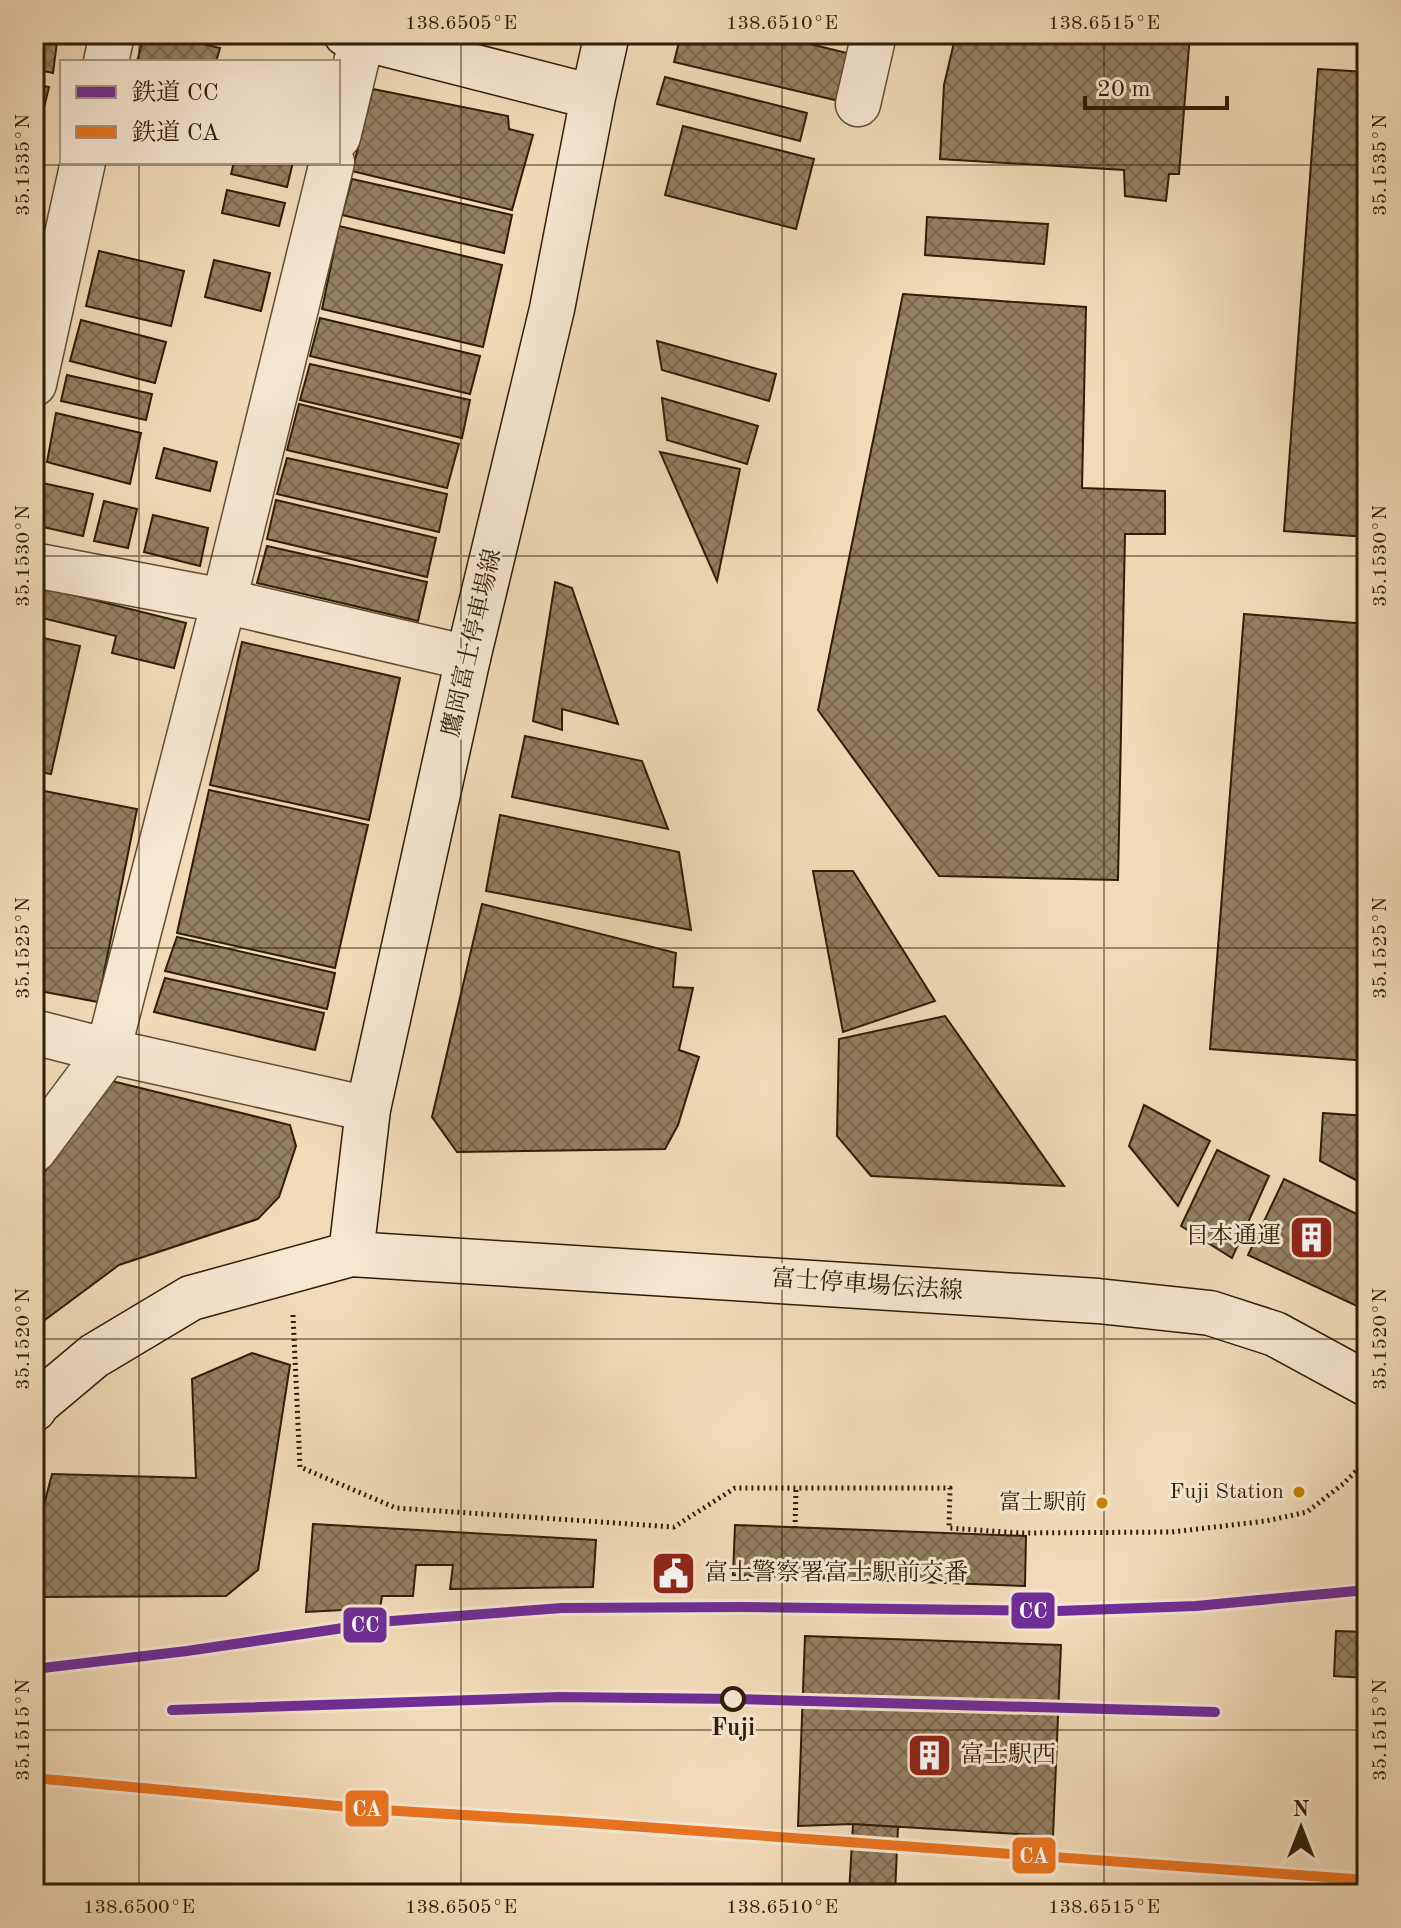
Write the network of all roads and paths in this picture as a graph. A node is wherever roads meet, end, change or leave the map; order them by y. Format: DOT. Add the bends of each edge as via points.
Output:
graph roads {
  1 [pos="112,34"];
  2 [pos="607,34"];
  3 [pos="874,34"];
  4 [pos="357,35"];
  5 [pos="106,60"];
  6 [pos="593,97"];
  7 [pos="858,104"];
  8 [pos="340,126"];
  9 [pos="83,164"];
  10 [pos="332,164"];
  11 [pos="34,384"];
  12 [pos="34,565"];
  13 [pos="224,601"];
  14 [pos="468,658"];
  15 [pos="34,1032"];
  16 [pos="108,1051"];
  17 [pos="368,1109"];
  18 [pos="34,1150"];
  19 [pos="351,1254"];
  20 [pos="290,1270"];
  21 [pos="1367,1384"];
  22 [pos="34,1409"];
  23 [pos="1367,1460"];
  24 [pos="796,1488"];
  25 [pos="795,1528"];
  1 -- 5 [label="main road"];
  2 -- 6 [label="main road, 鷹岡富士停車場線"];
  3 -- 7 [label="main road"];
  4 -- 6 [label="main road"];
  4 -- 8 [label="main road"];
  6 -- 14 [label="main road, 鷹岡富士停車場線" via="552,309"];
  9 -- 11 [label="main road"];
  10 -- 13 [label="main road"];
  12 -- 13 [label="main road"];
  13 -- 14 [label="main road"];
  13 -- 16 [label="main road"];
  14 -- 17 [label="main road, 鷹岡富士停車場線"];
  15 -- 16 [label="main road"];
  16 -- 17 [label="main road"];
  16 -- 18 [label="main road"];
  17 -- 19 [label="main road, 鷹岡富士停車場線"];
  19 -- 20 [label="main road, 富士停車場伝法線"];
  19 -- 21 [label="main road, 富士停車場伝法線" via="1098,1301 1210,1313 1275,1334"];
  20 -- 22 [label="main road, 富士停車場伝法線" via="191,1298 94,1356"];
  20 -- 24 [label="path" via="300,1467 396,1508 674,1527 735,1488"];
  23 -- 24 [label="path" via="1307,1512 1172,1532 949,1528 950,1488"];
  24 -- 25 [label="path"];
}
